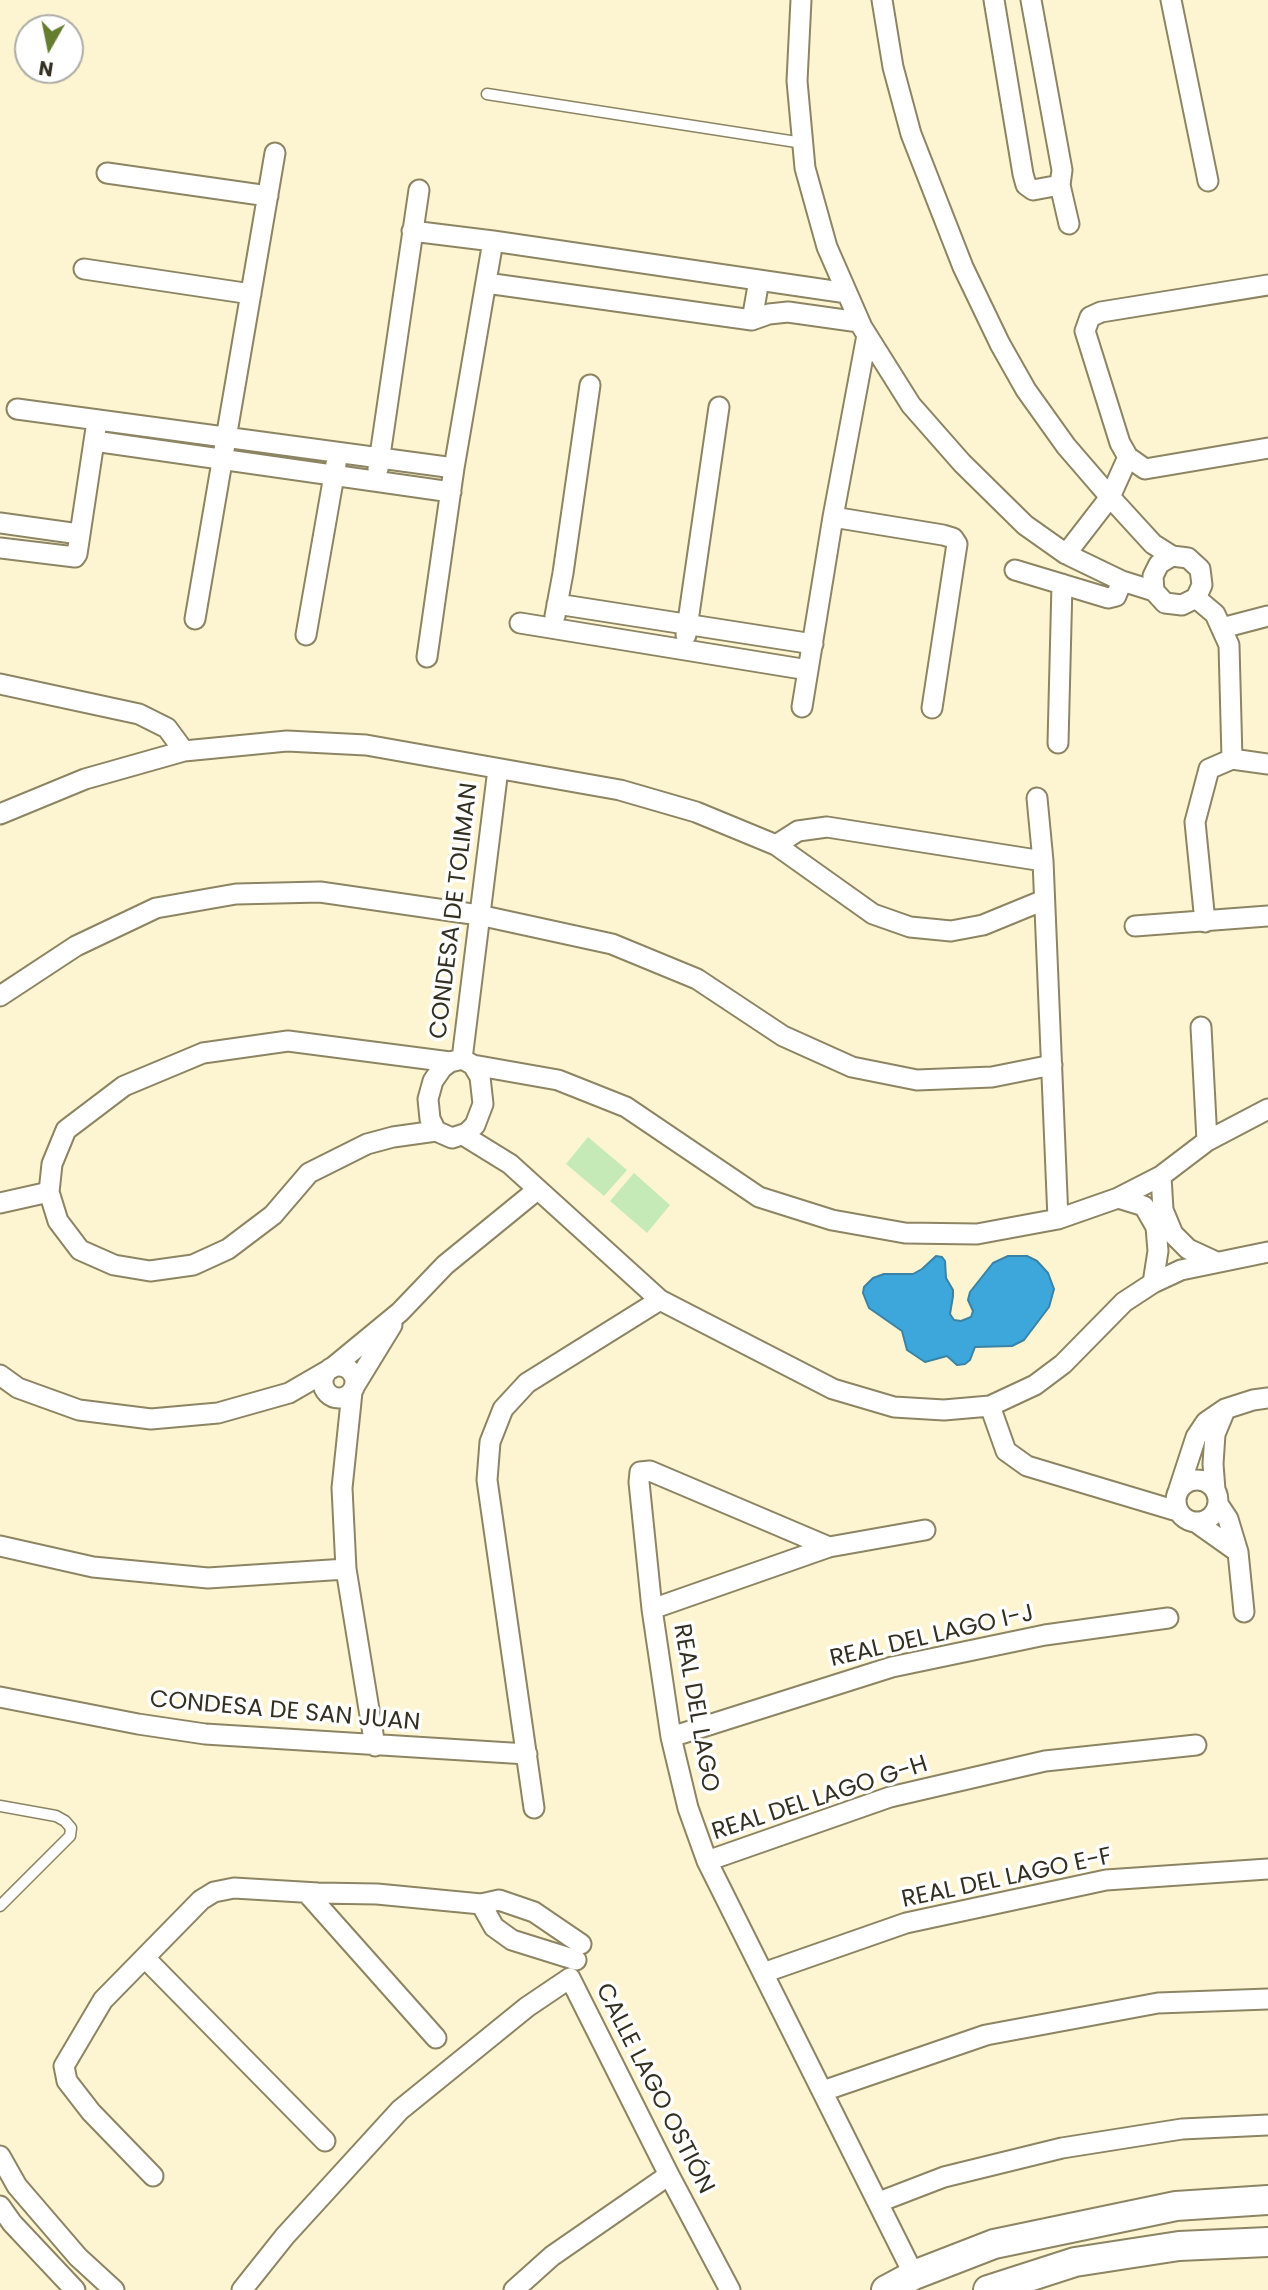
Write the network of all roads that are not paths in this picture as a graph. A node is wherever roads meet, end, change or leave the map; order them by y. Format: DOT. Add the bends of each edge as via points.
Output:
graph roads {
  1 [pos="802,0"];
  2 [pos="882,0"];
  3 [pos="994,0"];
  4 [pos="1031,0"];
  5 [pos="1171,0"];
  6 [pos="487,94"];
  7 [pos="803,143"];
  8 [pos="275,153"];
  9 [pos="107,173"];
  10 [pos="1208,181"];
  11 [pos="1060,185"];
  12 [pos="419,190"];
  13 [pos="268,195"];
  14 [pos="1069,224"];
  15 [pos="412,231"];
  16 [pos="493,241"];
  17 [pos="84,269"];
  18 [pos="759,280"];
  19 [pos="486,283"];
  20 [pos="1268,285"];
  21 [pos="847,293"];
  22 [pos="251,294"];
  23 [pos="752,320"];
  24 [pos="863,328"];
  25 [pos="590,385"];
  26 [pos="719,407"];
  27 [pos="17,409"];
  28 [pos="97,420"];
  29 [pos="228,438"];
  30 [pos="93,441"];
  31 [pos="1268,448"];
  32 [pos="338,452"];
  33 [pos="380,457"];
  34 [pos="1128,457"];
  35 [pos="224,461"];
  36 [pos="454,468"];
  37 [pos="334,475"];
  38 [pos="376,482"];
  39 [pos="451,492"];
  40 [pos="1110,498"];
  41 [pos="833,517"];
  42 [pos="0,523"];
  43 [pos="79,534"];
  44 [pos="0,548"];
  45 [pos="1066,554"];
  46 [pos="1172,556"];
  47 [pos="1015,569"];
  48 [pos="1122,581"];
  49 [pos="1062,584"];
  50 [pos="1154,591"];
  51 [pos="1196,598"];
  52 [pos="557,604"];
  53 [pos="1268,616"];
  54 [pos="195,620"];
  55 [pos="520,623"];
  56 [pos="688,624"];
  57 [pos="1222,628"];
  58 [pos="552,629"];
  59 [pos="306,635"];
  60 [pos="813,644"];
  61 [pos="684,650"];
  62 [pos="428,657"];
  63 [pos="808,670"];
  64 [pos="0,684"];
  65 [pos="802,707"];
  66 [pos="932,708"];
  67 [pos="1058,743"];
  68 [pos="184,751"];
  69 [pos="1231,759"];
  70 [pos="1268,764"];
  71 [pos="498,769"];
  72 [pos="1037,798"];
  73 [pos="0,814"];
  74 [pos="776,845"];
  75 [pos="1043,861"];
  76 [pos="1044,900"];
  77 [pos="479,915"];
  78 [pos="1268,916"];
  79 [pos="1205,922"];
  80 [pos="1135,926"];
  81 [pos="0,996"];
  82 [pos="1201,1027"];
  83 [pos="461,1062"];
  84 [pos="1052,1065"];
  85 [pos="1268,1109"];
  86 [pos="436,1131"];
  87 [pos="463,1135"];
  88 [pos="1207,1141"];
  89 [pos="1161,1176"];
  90 [pos="537,1190"];
  91 [pos="49,1192"];
  92 [pos="1118,1198"];
  93 [pos="0,1202"];
  94 [pos="1058,1219"];
  95 [pos="1268,1252"];
  96 [pos="1214,1261"];
  97 [pos="1153,1283"];
  98 [pos="660,1300"];
  99 [pos="400,1312"];
  100 [pos="330,1369"];
  101 [pos="0,1375"];
  102 [pos="289,1393"];
  103 [pos="344,1393"];
  104 [pos="1268,1398"];
  105 [pos="990,1406"];
  106 [pos="1225,1409"];
  107 [pos="1179,1489"];
  108 [pos="1217,1497"];
  109 [pos="1177,1511"];
  110 [pos="1197,1523"];
  111 [pos="925,1530"];
  112 [pos="0,1546"];
  113 [pos="829,1547"];
  114 [pos="1238,1552"];
  115 [pos="346,1569"];
  116 [pos="652,1609"];
  117 [pos="1244,1612"];
  118 [pos="1168,1618"];
  119 [pos="0,1697"];
  120 [pos="671,1737"];
  121 [pos="1196,1745"];
  122 [pos="375,1746"];
  123 [pos="527,1754"];
  124 [pos="0,1806"];
  125 [pos="534,1808"];
  126 [pos="707,1861"];
  127 [pos="1268,1869"];
  128 [pos="307,1893"];
  129 [pos="481,1904"];
  130 [pos="0,1906"];
  131 [pos="578,1955"];
  132 [pos="145,1958"];
  133 [pos="763,1973"];
  134 [pos="1268,1999"];
  135 [pos="436,2038"];
  136 [pos="823,2091"];
  137 [pos="1268,2125"];
  138 [pos="324,2141"];
  139 [pos="0,2157"];
  140 [pos="669,2175"];
  141 [pos="153,2176"];
  142 [pos="1268,2200"];
  143 [pos="879,2202"];
  144 [pos="0,2206"];
  145 [pos="1268,2242"];
  146 [pos="914,2275"];
  147 [pos="75,2290"];
  148 [pos="114,2290"];
  149 [pos="242,2290"];
  150 [pos="514,2290"];
  151 [pos="730,2290"];
  152 [pos="886,2290"];
  153 [pos="988,2290"];
  1 -- 7 [label="street" via="797,82"];
  2 -- 40 [label="street" via="911,134 963,267 1026,390"];
  3 -- 11 [label="street" via="1026,186 1033,190"];
  4 -- 11 [label="street" via="1062,170"];
  5 -- 10 [label="street"];
  6 -- 7 [label="lane"];
  7 -- 21 [label="street" via="805,168 827,247"];
  8 -- 13 [label="street"];
  9 -- 13 [label="street"];
  11 -- 14 [label="street"];
  12 -- 15 [label="street"];
  13 -- 22 [label="street"];
  15 -- 16 [label="street"];
  15 -- 33 [label="street"];
  16 -- 18 [label="street"];
  16 -- 19 [label="street"];
  17 -- 22 [label="street"];
  18 -- 21 [label="street"];
  18 -- 23 [label="street"];
  19 -- 23 [label="street"];
  19 -- 36 [label="street"];
  20 -- 34 [label="street" via="1090,317 1085,331"];
  21 -- 24 [label="street"];
  22 -- 29 [label="street"];
  23 -- 24 [label="street" via="788,312"];
  24 -- 41 [label="street"];
  24 -- 45 [label="street" via="911,405 962,463 1025,525"];
  25 -- 52 [label="street"];
  26 -- 56 [label="street"];
  27 -- 28 [label="street"];
  28 -- 29 [label="street"];
  28 -- 30 [label="street"];
  29 -- 32 [label="street"];
  29 -- 35 [label="street"];
  30 -- 35 [label="street"];
  30 -- 43 [label="street"];
  31 -- 34 [label="street" via="1145,469"];
  32 -- 33 [label="street"];
  32 -- 37 [label="street"];
  33 -- 36 [label="street"];
  33 -- 38 [label="street"];
  34 -- 40 [label="street"];
  35 -- 37 [label="street"];
  35 -- 54 [label="street"];
  36 -- 39 [label="street"];
  37 -- 38 [label="street"];
  37 -- 59 [label="street"];
  38 -- 39 [label="street"];
  39 -- 62 [label="street"];
  40 -- 45 [label="street"];
  40 -- 46 [label="street" via="1153,544"];
  41 -- 60 [label="street"];
  41 -- 66 [label="street" via="943,535 957,544"];
  42 -- 43 [label="street"];
  43 -- 44 [label="street" via="77,554 71,558"];
  45 -- 48 [label="street"];
  46 -- 50 [label="street" via="1159,564 1153,576"];
  46 -- 51 [label="street" via="1188,558 1200,569 1202,585"];
  47 -- 49 [label="street"];
  48 -- 49 [label="street" via="1116,596 1108,598"];
  48 -- 50 [label="street"];
  49 -- 67 [label="street"];
  50 -- 51 [label="street" via="1165,603 1182,605"];
  51 -- 57 [label="street" via="1215,614"];
  52 -- 56 [label="street"];
  52 -- 58 [label="street"];
  53 -- 57 [label="street"];
  55 -- 58 [label="street"];
  56 -- 60 [label="street"];
  56 -- 61 [label="street"];
  57 -- 69 [label="street" via="1229,645"];
  58 -- 61 [label="street"];
  60 -- 63 [label="street"];
  61 -- 63 [label="street"];
  63 -- 65 [label="street"];
  64 -- 68 [label="street" via="139,713 167,728"];
  68 -- 71 [label="street" via="287,741 366,745"];
  68 -- 73 [label="street" via="85,779"];
  69 -- 70 [label="street"];
  69 -- 79 [label="street" via="1209,769 1195,822"];
  71 -- 74 [label="street" via="620,790 696,813"];
  71 -- 77 [label="street, CONDESA DE TOLIMAN"];
  72 -- 75 [label="street"];
  74 -- 75 [label="street" via="798,831 827,827"];
  74 -- 76 [label="street" via="873,914 909,927 951,930 983,925"];
  75 -- 76 [label="street"];
  76 -- 84 [label="street"];
  77 -- 81 [label="street" via="320,892 236,894 156,908 76,946"];
  77 -- 83 [label="street, CONDESA DE TOLIMAN"];
  77 -- 84 [label="street" via="612,944 697,979 783,1036 852,1067 917,1080 992,1077"];
  78 -- 79 [label="street"];
  79 -- 80 [label="street"];
  82 -- 88 [label="street"];
  83 -- 86 [label="street" via="442,1068 429,1090 428,1110"];
  83 -- 87 [label="street" via="480,1077 483,1104 474,1125"];
  83 -- 91 [label="street" via="289,1041 203,1053 124,1086 66,1130 52,1164"];
  83 -- 94 [label="street" via="558,1080 626,1107 759,1197 832,1220 905,1233 977,1234"];
  84 -- 94 [label="street"];
  85 -- 88 [label="street"];
  86 -- 87 [label="street" via="452,1138"];
  86 -- 91 [label="street" via="367,1144 309,1173 273,1215 228,1249 193,1265 150,1271 114,1265 80,1250 58,1221"];
  87 -- 90 [label="street" via="510,1164"];
  88 -- 89 [label="street"];
  89 -- 92 [label="street"];
  89 -- 96 [label="street" via="1163,1210 1173,1234 1188,1249"];
  90 -- 98 [label="street"];
  90 -- 99 [label="street" via="445,1265"];
  91 -- 93 [label="street"];
  92 -- 94 [label="street"];
  92 -- 97 [label="street" via="1144,1206 1156,1227"];
  95 -- 96 [label="street"];
  96 -- 97 [label="street"];
  97 -- 105 [label="street" via="1124,1302 1063,1364 1035,1385"];
  98 -- 105 [label="street" via="833,1390 894,1407 944,1410"];
  98 -- 123 [label="street" via="527,1383 503,1409 490,1442 487,1480"];
  99 -- 100 [label="street"];
  99 -- 103 [label="street"];
  100 -- 102 [label="street"];
  100 -- 103 [label="street" via="323,1382 327,1393"];
  100 -- 103 [label="street" via="343,1366 355,1377"];
  101 -- 102 [label="street" via="18,1388 79,1410 151,1419 218,1413"];
  102 -- 103 [label="street"];
  103 -- 115 [label="street"];
  104 -- 106 [label="street"];
  105 -- 109 [label="street" via="1006,1451 1027,1466"];
  106 -- 107 [label="street" via="1206,1422 1196,1437"];
  106 -- 108 [label="street" via="1215,1434"];
  107 -- 108 [label="street" via="1198,1480 1211,1485"];
  107 -- 109 [label="street"];
  108 -- 110 [label="street" via="1215,1514"];
  108 -- 114 [label="street"];
  109 -- 110 [label="street"];
  110 -- 114 [label="street"];
  111 -- 113 [label="street"];
  112 -- 115 [label="street" via="93,1567 208,1578"];
  113 -- 116 [label="street"];
  113 -- 116 [label="street, REAL DEL LAGO" via="650,1471 640,1472"];
  114 -- 117 [label="street"];
  115 -- 122 [label="street"];
  116 -- 120 [label="street, REAL DEL LAGO"];
  118 -- 120 [label="street, REAL DEL LAGO I-J" via="1045,1635 892,1667"];
  119 -- 122 [label="street, CONDESA DE SAN JUAN" via="205,1734"];
  120 -- 126 [label="street, REAL DEL LAGO"];
  121 -- 126 [label="street, REAL DEL LAGO G-H" via="1045,1761 891,1797"];
  122 -- 123 [label="street, CONDESA DE SAN JUAN"];
  123 -- 125 [label="street"];
  124 -- 130 [label="lane" via="55,1816 71,1828 70,1836"];
  126 -- 133 [label="street, REAL DEL LAGO"];
  127 -- 133 [label="street, REAL DEL LAGO E-F" via="1106,1880 906,1923"];
  128 -- 129 [label="street"];
  128 -- 132 [label="street" via="234,1888 214,1892"];
  128 -- 135 [label="street"];
  129 -- 131 [label="street" via="494,1927 512,1940"];
  129 -- 131 [label="street" via="499,1900 534,1912"];
  131 -- 140 [label="street, CALLE LAGO OSTIÓN"];
  131 -- 149 [label="street, CALLE LAGO OSTIÓN" via="527,2007 400,2110"];
  132 -- 138 [label="street"];
  132 -- 141 [label="street" via="103,2000 64,2066 67,2081 91,2112"];
  133 -- 136 [label="street, REAL DEL LAGO"];
  134 -- 136 [label="street" via="1158,2003 986,2035"];
  136 -- 143 [label="street, REAL DEL LAGO"];
  137 -- 143 [label="street" via="1182,2129 1062,2148 944,2178"];
  139 -- 148 [label="street" via="34,2206"];
  140 -- 150 [label="street" via="552,2256"];
  140 -- 151 [label="street, CALLE LAGO OSTIÓN"];
  142 -- 146 [label="main road" via="1176,2206 1007,2241"];
  143 -- 146 [label="street, REAL DEL LAGO"];
  144 -- 147 [label="street"];
  145 -- 153 [label="main road" via="1179,2246 1075,2262"];
  146 -- 152 [label="main road"];
}
